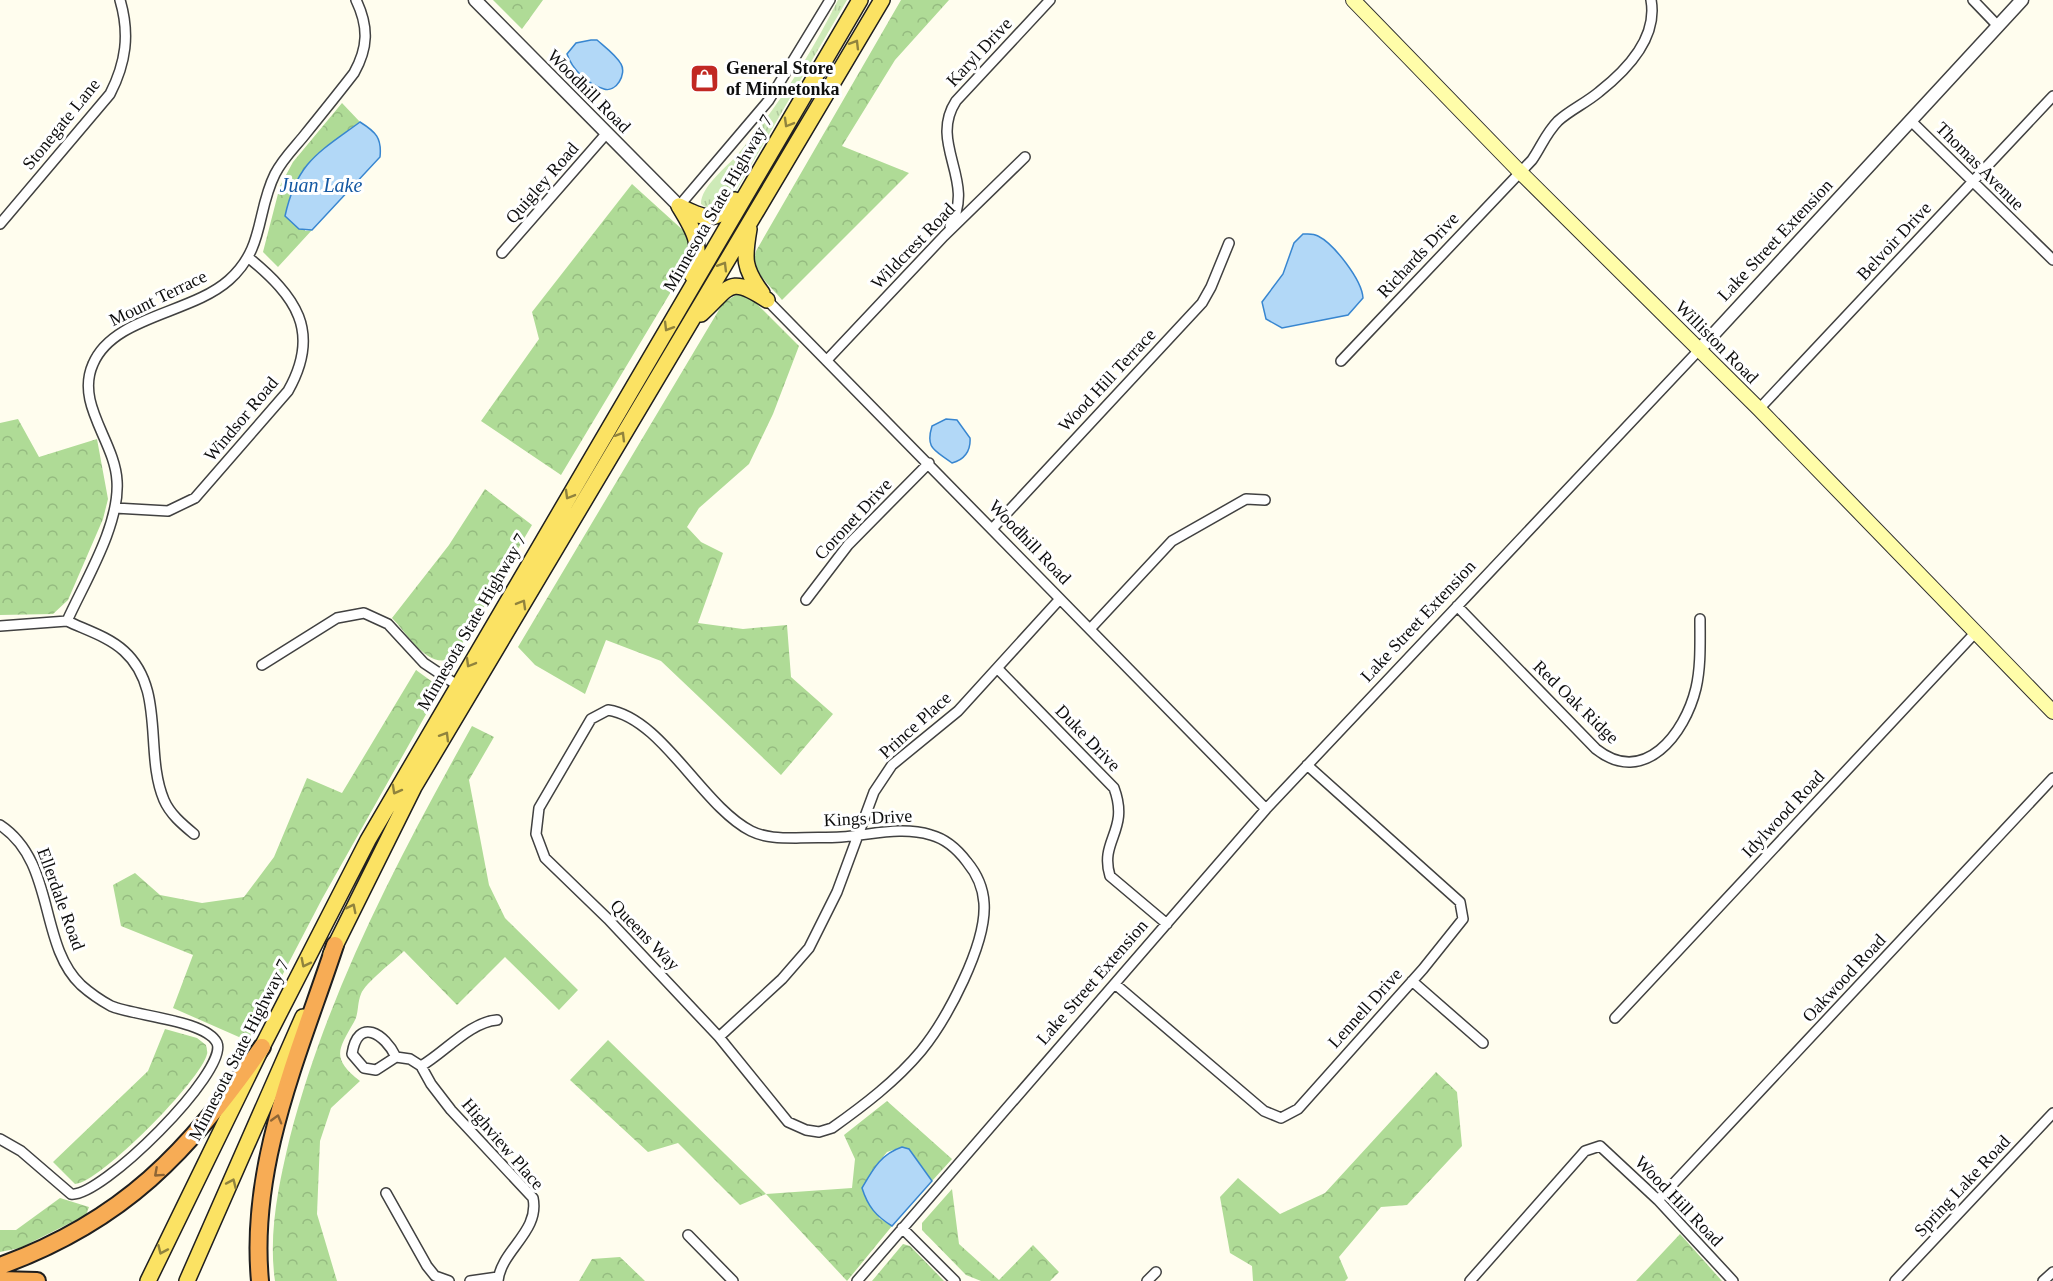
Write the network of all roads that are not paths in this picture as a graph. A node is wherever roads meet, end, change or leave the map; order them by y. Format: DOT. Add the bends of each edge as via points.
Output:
graph roads {
  1 [pos="120,0"];
  2 [pos="356,0"];
  3 [pos="475,0"];
  4 [pos="830,0"];
  5 [pos="860,0"];
  6 [pos="882,0"];
  7 [pos="1050,0"];
  8 [pos="1353,0"];
  9 [pos="1652,0"];
  10 [pos="1973,0"];
  11 [pos="2022,0"];
  12 [pos="1998,26"];
  13 [pos="2053,96"];
  14 [pos="1910,120"];
  15 [pos="606,134"];
  16 [pos="1025,157"];
  17 [pos="762,168"];
  18 [pos="1519,171"];
  19 [pos="1974,180"];
  20 [pos="679,206"];
  21 [pos="750,221"];
  22 [pos="0,224"];
  23 [pos="944,236"];
  24 [pos="1229,243"];
  25 [pos="502,253"];
  26 [pos="249,258"];
  27 [pos="2053,260"];
  28 [pos="767,300"];
  29 [pos="683,302"];
  30 [pos="693,316"];
  31 [pos="1699,350"];
  32 [pos="827,360"];
  33 [pos="1341,361"];
  34 [pos="1759,409"];
  35 [pos="929,463"];
  36 [pos="1265,500"];
  37 [pos="115,508"];
  38 [pos="992,528"];
  39 [pos="806,600"];
  40 [pos="1059,600"];
  41 [pos="1457,606"];
  42 [pos="1700,620"];
  43 [pos="67,621"];
  44 [pos="0,626"];
  45 [pos="1090,629"];
  46 [pos="1975,633"];
  47 [pos="262,665"];
  48 [pos="998,669"];
  49 [pos="457,685"];
  50 [pos="601,711"];
  51 [pos="2053,712"];
  52 [pos="1307,765"];
  53 [pos="2053,778"];
  54 [pos="1266,809"];
  55 [pos="0,825"];
  56 [pos="194,834"];
  57 [pos="860,834"];
  58 [pos="1167,924"];
  59 [pos="335,945"];
  60 [pos="1412,981"];
  61 [pos="1115,984"];
  62 [pos="1615,1018"];
  63 [pos="497,1020"];
  64 [pos="719,1037"];
  65 [pos="1483,1043"];
  66 [pos="262,1047"];
  67 [pos="396,1057"];
  68 [pos="421,1066"];
  69 [pos="2053,1113"];
  70 [pos="842,1121"];
  71 [pos="0,1139"];
  72 [pos="386,1194"];
  73 [pos="1658,1200"];
  74 [pos="902,1228"];
  75 [pos="688,1235"];
  76 [pos="0,1266"];
  77 [pos="1156,1272"];
  78 [pos="2053,1272"];
  79 [pos="498,1279"];
  80 [pos="0,1280"];
  81 [pos="37,1281"];
  82 [pos="148,1281"];
  83 [pos="187,1281"];
  84 [pos="260,1281"];
  85 [pos="449,1281"];
  86 [pos="470,1281"];
  87 [pos="733,1281"];
  88 [pos="857,1281"];
  89 [pos="955,1281"];
  90 [pos="1147,1281"];
  91 [pos="1470,1281"];
  92 [pos="1733,1281"];
  93 [pos="1894,1281"];
  94 [pos="2043,1281"];
  1 -- 22 [label="street, Stonegate Lane" via="126,31 125,53 110,94"];
  2 -- 26 [label="street, Mount Terrace" via="365,26 362,59 276,174"];
  3 -- 15 [label="street, Woodhill Road"];
  4 -- 20 [label="street" via="769,100"];
  5 -- 17 [label="main road, Minnesota State Highway 7, one-way"];
  21 -- 6 [label="main road, Minnesota State Highway 7, one-way"];
  7 -- 23 [label="street, Karyl Drive" via="948,113 946,141 959,191 958,207"];
  8 -- 18 [label="main road, Williston Road"];
  9 -- 18 [label="street, Richards Drive" via="1654,12 1646,42 1599,92 1559,119 1532,160"];
  10 -- 12 [label="street"];
  11 -- 12 [label="street, Lake Street Extension"];
  12 -- 14 [label="street, Lake Street Extension"];
  13 -- 19 [label="street, Belvoir Drive"];
  14 -- 19 [label="street, Thomas Avenue"];
  14 -- 31 [label="street, Lake Street Extension"];
  15 -- 20 [label="street, Woodhill Road"];
  15 -- 25 [label="street, Quigley Road"];
  16 -- 23 [label="street, Wildcrest Road"];
  17 -- 20 [label="main road" via="724,213 700,216"];
  17 -- 29 [label="main road, Minnesota State Highway 7"];
  18 -- 31 [label="main road, Williston Road"];
  18 -- 33 [label="street, Richards Drive"];
  19 -- 27 [label="street, Thomas Avenue" via="2007,218"];
  19 -- 34 [label="street, Belvoir Drive"];
  20 -- 29 [label="main road" via="698,245 697,262"];
  21 -- 28 [label="main road" via="746,265"];
  30 -- 21 [label="main road, Minnesota State Highway 7, one-way"];
  23 -- 32 [label="street, Wildcrest Road"];
  24 -- 38 [label="street, Wood Hill Terrace" via="1202,303"];
  26 -- 37 [label="street, Mount Terrace" via="213,292 112,338 92,365 89,396 114,463"];
  26 -- 37 [label="street, Windsor Road" via="286,291 301,320 301,362 295,379 195,498 168,511"];
  28 -- 30 [label="main road" via="749,288 734,286 699,316"];
  28 -- 32 [label="street, Woodhill Road"];
  29 -- 49 [label="main road, Minnesota State Highway 7, one-way"];
  59 -- 30 [label="main road, Minnesota State Highway 7, one-way" via="414,787"];
  31 -- 34 [label="main road, Williston Road"];
  31 -- 41 [label="street, Lake Street Extension"];
  32 -- 35 [label="street, Woodhill Road"];
  34 -- 46 [label="main road, Williston Road"];
  35 -- 38 [label="street, Woodhill Road"];
  35 -- 39 [label="street, Coronet Drive" via="848,545"];
  36 -- 45 [label="street" via="1246,499 1172,541"];
  37 -- 43 [label="street, Mount Terrace"];
  38 -- 40 [label="street, Woodhill Road"];
  40 -- 45 [label="street, Woodhill Road"];
  40 -- 48 [label="street, Prince Place"];
  41 -- 42 [label="street, Red Oak Ridge" via="1596,749 1617,762 1630,763 1642,761 1663,748 1688,711 1699,669"];
  41 -- 52 [label="street, Lake Street Extension"];
  43 -- 44 [label="street"];
  43 -- 56 [label="street" via="110,642 135,662 148,691 163,799 176,819"];
  45 -- 54 [label="street, Woodhill Road"];
  46 -- 51 [label="main road, Williston Road"];
  46 -- 62 [label="street, Idylwood Road"];
  47 -- 49 [label="street" via="337,618 364,613 388,624 424,663"];
  48 -- 57 [label="street, Prince Place" via="950,719 892,765 874,792"];
  48 -- 58 [label="street, Duke Drive" via="1114,788 1121,812 1107,853 1110,876"];
  49 -- 66 [label="main road, Minnesota State Highway 7, one-way" via="368,840"];
  50 -- 57 [label="street, Kings Drive" via="616,711 633,718 727,814 754,832 786,838"];
  50 -- 64 [label="street, Queens Way" via="591,719 542,801 536,816 538,842 551,865 608,919"];
  52 -- 54 [label="street, Lake Street Extension"];
  52 -- 60 [label="street, Lennell Drive" via="1460,902 1463,920"];
  53 -- 73 [label="street, Oakwood Road"];
  54 -- 58 [label="street, Lake Street Extension"];
  55 -- 71 [label="street, Ellerdale Road" via="29,855 60,947 79,983 111,1006 188,1025 217,1043 213,1066 159,1132 83,1193 71,1194 21,1151"];
  57 -- 64 [label="street, Prince Place" via="809,948 782,979"];
  57 -- 70 [label="street, Kings Drive" via="915,831 942,838 964,857 982,886 984,919 964,976 938,1028 900,1073"];
  58 -- 61 [label="street, Lake Street Extension"];
  83 -- 59 [label="main road, Minnesota State Highway 7, one-way"];
  84 -- 59 [label="highway, one-way" via="264,1172"];
  60 -- 61 [label="street, Lennell Drive" via="1298,1109 1281,1118 1264,1111"];
  60 -- 65 [label="street"];
  61 -- 74 [label="street, Lake Street Extension"];
  63 -- 68 [label="street" via="473,1027"];
  64 -- 70 [label="street, Queens Way" via="796,1128 819,1132"];
  66 -- 76 [label="highway, one-way" via="215,1112 165,1168 131,1197 74,1233"];
  66 -- 82 [label="main road, Minnesota State Highway 7, one-way"];
  67 -- 67 [label="street" via="389,1041 369,1032 360,1036 352,1054 364,1068 376,1070"];
  67 -- 68 [label="street"];
  68 -- 79 [label="street, Highview Place" via="451,1110 534,1198 532,1220"];
  69 -- 93 [label="street, Spring Lake Road"];
  72 -- 85 [label="street" via="427,1266 435,1276"];
  73 -- 91 [label="street, Wood Hill Road" via="1600,1146 1585,1151"];
  73 -- 92 [label="street, Wood Hill Road"];
  74 -- 88 [label="street, Lake Street Extension"];
  74 -- 89 [label="street"];
  75 -- 87 [label="street"];
  77 -- 90 [label="street"];
  78 -- 94 [label="street"];
  79 -- 86 [label="street"];
  80 -- 81 [label="highway"];
}
